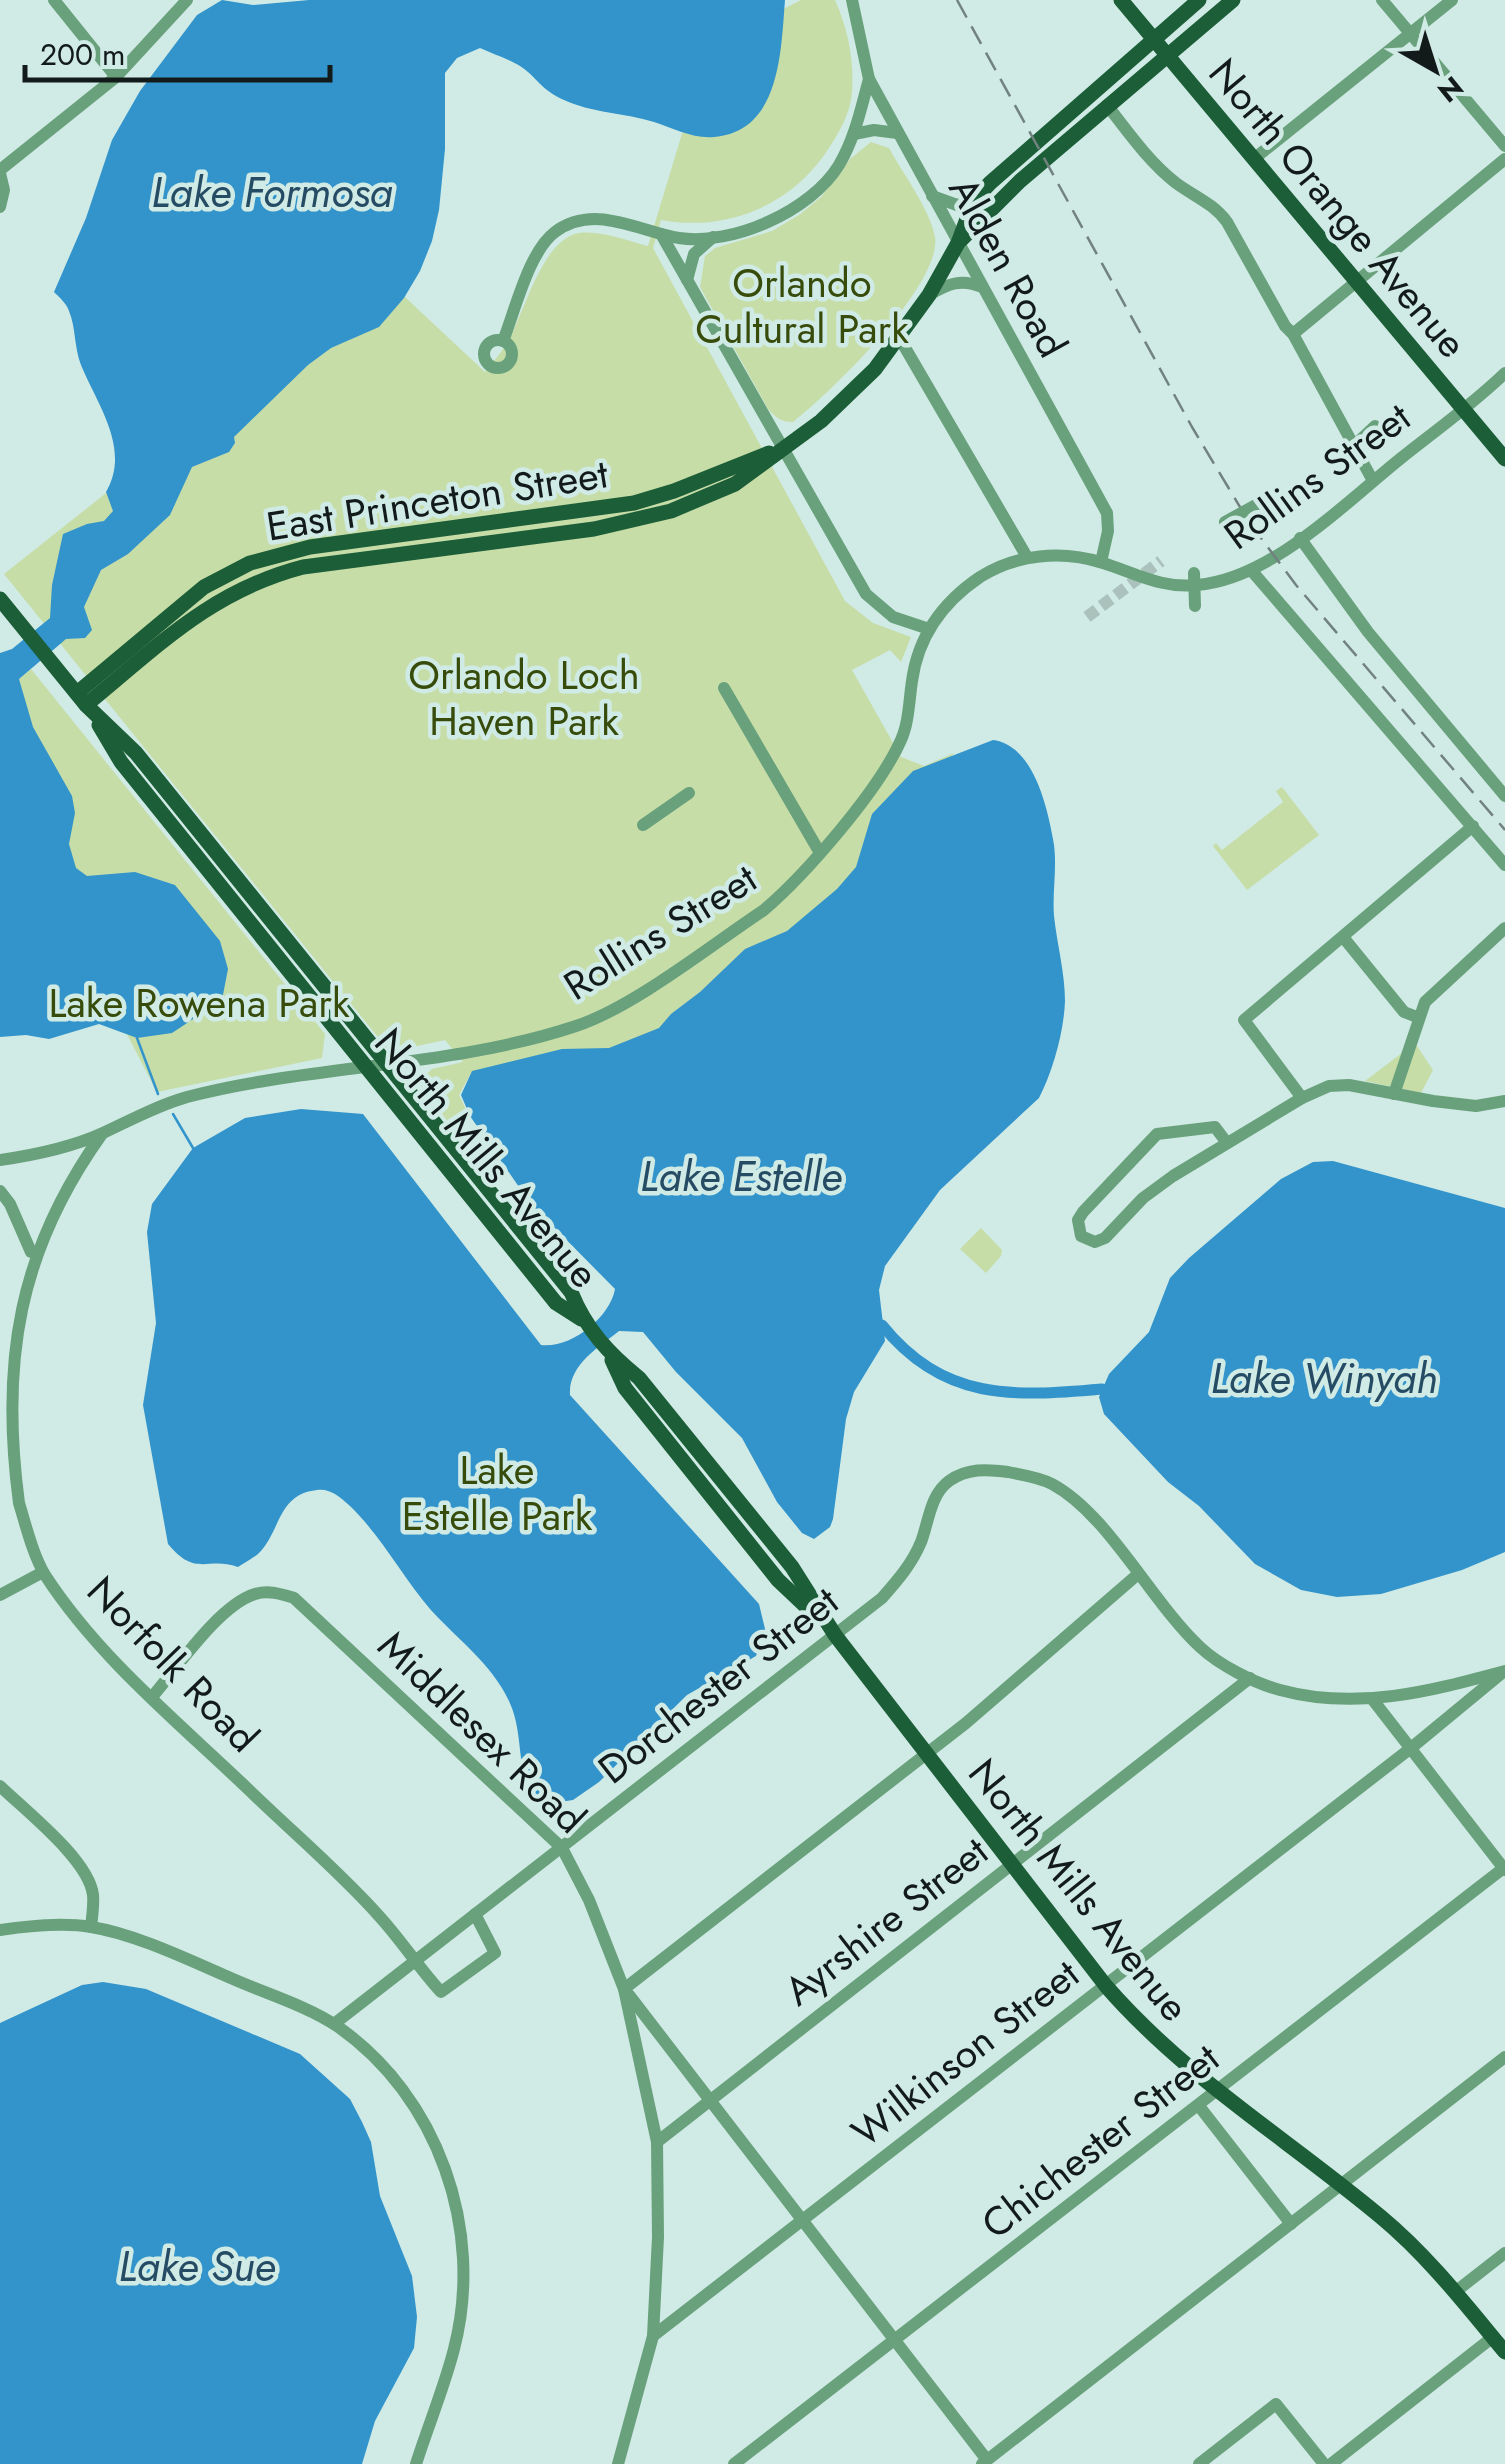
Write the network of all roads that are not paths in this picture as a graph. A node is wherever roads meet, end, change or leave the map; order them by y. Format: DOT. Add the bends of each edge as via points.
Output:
graph roads {
  1 [pos="54,0"];
  2 [pos="186,0"];
  3 [pos="852,0"];
  4 [pos="1120,0"];
  5 [pos="1199,0"];
  6 [pos="1233,0"];
  7 [pos="1382,0"];
  8 [pos="1452,0"];
  9 [pos="1410,34"];
  10 [pos="1154,38"];
  11 [pos="1167,53"];
  12 [pos="116,78"];
  13 [pos="869,79"];
  14 [pos="1107,104"];
  15 [pos="897,133"];
  16 [pos="854,134"];
  17 [pos="1505,146"];
  18 [pos="1256,158"];
  19 [pos="1505,159"];
  20 [pos="0,172"];
  21 [pos="932,196"];
  22 [pos="974,200"];
  23 [pos="0,207"];
  24 [pos="662,234"];
  25 [pos="714,236"];
  26 [pos="958,243"];
  27 [pos="687,280"];
  28 [pos="1356,280"];
  29 [pos="982,288"];
  30 [pos="929,295"];
  31 [pos="1293,334"];
  32 [pos="900,339"];
  33 [pos="503,341"];
  34 [pos="1505,373"];
  35 [pos="1463,409"];
  36 [pos="1375,426"];
  37 [pos="782,449"];
  38 [pos="1342,457"];
  39 [pos="1505,459"];
  40 [pos="1372,481"];
  41 [pos="1264,500"];
  42 [pos="508,520"];
  43 [pos="1225,522"];
  44 [pos="490,523"];
  45 [pos="1300,538"];
  46 [pos="512,539"];
  47 [pos="493,542"];
  48 [pos="1027,557"];
  49 [pos="1101,562"];
  50 [pos="1250,570"];
  51 [pos="1194,573"];
  52 [pos="0,599"];
  53 [pos="1196,606"];
  54 [pos="929,629"];
  55 [pos="724,688"];
  56 [pos="82,699"];
  57 [pos="689,793"];
  58 [pos="1505,796"];
  59 [pos="642,825"];
  60 [pos="1472,826"];
  61 [pos="820,852"];
  62 [pos="1505,865"];
  63 [pos="1505,928"];
  64 [pos="1342,938"];
  65 [pos="1417,1017"];
  66 [pos="388,1064"];
  67 [pos="368,1068"];
  68 [pos="1394,1094"];
  69 [pos="1302,1098"];
  70 [pos="1505,1101"];
  71 [pos="102,1134"];
  72 [pos="1227,1143"];
  73 [pos="0,1160"];
  74 [pos="0,1190"];
  75 [pos="31,1252"];
  76 [pos="582,1319"];
  77 [pos="43,1572"];
  78 [pos="1138,1576"];
  79 [pos="0,1595"];
  80 [pos="835,1634"];
  81 [pos="1505,1671"];
  82 [pos="1250,1678"];
  83 [pos="152,1696"];
  84 [pos="1373,1700"];
  85 [pos="1411,1748"];
  86 [pos="927,1753"];
  87 [pos="0,1786"];
  88 [pos="562,1848"];
  89 [pos="1012,1864"];
  90 [pos="1505,1868"];
  91 [pos="475,1914"];
  92 [pos="91,1927"];
  93 [pos="0,1930"];
  94 [pos="415,1963"];
  95 [pos="1106,1986"];
  96 [pos="624,1989"];
  97 [pos="334,2024"];
  98 [pos="1505,2057"];
  99 [pos="1217,2092"];
  100 [pos="709,2101"];
  101 [pos="1199,2106"];
  102 [pos="657,2142"];
  103 [pos="1340,2184"];
  104 [pos="801,2220"];
  105 [pos="1290,2224"];
  106 [pos="1505,2253"];
  107 [pos="1455,2292"];
  108 [pos="653,2336"];
  109 [pos="1492,2338"];
  110 [pos="894,2340"];
  111 [pos="1505,2352"];
  112 [pos="984,2462"];
  113 [pos="416,2464"];
  114 [pos="618,2464"];
  115 [pos="734,2464"];
  116 [pos="1198,2464"];
  117 [pos="1328,2464"];
  1 -- 12 [label="street"];
  2 -- 12 [label="street"];
  3 -- 13 [label="street, Alden Road"];
  4 -- 10 [label="main road, North Orange Avenue"];
  5 -- 10 [label="main road, East Princeton Street"];
  6 -- 11 [label="main road, East Princeton Street"];
  7 -- 9 [label="street"];
  8 -- 9 [label="street"];
  9 -- 17 [label="street"];
  9 -- 18 [label="street"];
  10 -- 11 [label="main road, North Orange Avenue"];
  10 -- 22 [label="main road, East Princeton Street"];
  11 -- 14 [label="main road, East Princeton Street"];
  11 -- 18 [label="main road, North Orange Avenue"];
  12 -- 20 [label="street"];
  13 -- 15 [label="street, Alden Road"];
  13 -- 16 [label="street"];
  14 -- 26 [label="main road, East Princeton Street"];
  14 -- 31 [label="street" via="1147,156 1218,210"];
  15 -- 16 [label="street"];
  15 -- 21 [label="street, Alden Road"];
  16 -- 25 [label="street" via="837,168 804,199 749,231"];
  18 -- 28 [label="main road, North Orange Avenue"];
  19 -- 28 [label="street"];
  20 -- 23 [label="street"];
  21 -- 22 [label="street" via="957,204"];
  21 -- 26 [label="street, Alden Road"];
  22 -- 26 [label="main road, East Princeton Street"];
  24 -- 25 [label="street"];
  24 -- 27 [label="street"];
  24 -- 33 [label="street" via="592,218 556,231 535,259"];
  25 -- 27 [label="street" via="694,254"];
  26 -- 29 [label="street, Alden Road"];
  26 -- 30 [label="main road, East Princeton Street"];
  27 -- 37 [label="street"];
  28 -- 31 [label="street"];
  28 -- 35 [label="main road, North Orange Avenue"];
  29 -- 30 [label="street" via="963,281"];
  29 -- 49 [label="street, Alden Road" via="1106,513"];
  30 -- 32 [label="main road, East Princeton Street"];
  31 -- 40 [label="street"];
  32 -- 37 [label="main road, East Princeton Street" via="852,394"];
  32 -- 48 [label="street"];
  34 -- 35 [label="street, Rollins Street"];
  35 -- 39 [label="main road, North Orange Avenue"];
  35 -- 40 [label="street, Rollins Street"];
  36 -- 38 [label="street, bridge"];
  37 -- 42 [label="main road, East Princeton Street" via="634,502"];
  37 -- 46 [label="main road, East Princeton Street" via="735,484 671,511"];
  37 -- 54 [label="street" via="866,594 893,617"];
  40 -- 45 [label="street, Rollins Street"];
  41 -- 43 [label="street, bridge"];
  42 -- 44 [label="main road, East Princeton Street"];
  42 -- 46 [label="street"];
  44 -- 47 [label="street"];
  44 -- 56 [label="main road, East Princeton Street" via="310,547 250,563 180,605"];
  45 -- 50 [label="street, Rollins Street"];
  45 -- 58 [label="street" via="1368,632"];
  46 -- 47 [label="main road, East Princeton Street"];
  47 -- 56 [label="main road, East Princeton Street" via="303,567 258,580 219,599"];
  48 -- 49 [label="street, Rollins Street"];
  48 -- 54 [label="street, Rollins Street" via="980,578"];
  49 -- 50 [label="street, Rollins Street" via="1171,585 1196,586"];
  50 -- 60 [label="street"];
  51 -- 53 [label="street, bridge"];
  52 -- 56 [label="main road, North Mills Avenue"];
  54 -- 61 [label="street, Rollins Street" via="915,662 899,744"];
  55 -- 61 [label="street"];
  56 -- 66 [label="main road, North Mills Avenue" via="136,753"];
  56 -- 67 [label="main road, North Mills Avenue" via="121,762"];
  57 -- 59 [label="street"];
  60 -- 62 [label="street"];
  60 -- 64 [label="street"];
  61 -- 66 [label="street, Rollins Street" via="764,910 608,1012 517,1042"];
  63 -- 65 [label="street"];
  64 -- 65 [label="street" via="1404,1012"];
  64 -- 69 [label="street" via="1244,1020"];
  65 -- 68 [label="street"];
  66 -- 67 [label="street, Rollins Street"];
  66 -- 76 [label="main road, North Mills Avenue" via="571,1292"];
  67 -- 71 [label="street, Rollins Street" via="186,1098"];
  67 -- 76 [label="main road, North Mills Avenue" via="556,1302"];
  68 -- 69 [label="street" via="1349,1084"];
  68 -- 70 [label="street" via="1476,1106"];
  69 -- 72 [label="street"];
  71 -- 73 [label="street, Rollins Street"];
  71 -- 75 [label="street, Norfolk Road" via="64,1187"];
  72 -- 72 [label="street" via="1215,1127 1157,1134 1083,1212 1081,1236 1105,1238 1143,1198"];
  74 -- 75 [label="street"];
  75 -- 77 [label="street, Norfolk Road" via="15,1298 2,1412 9,1469"];
  76 -- 80 [label="main road, North Mills Avenue" via="626,1388 778,1580"];
  77 -- 79 [label="street"];
  77 -- 83 [label="street, Norfolk Road" via="108,1654"];
  78 -- 80 [label="street, Dorchester Street" via="1076,1500 1048,1482 985,1469 946,1482 903,1574"];
  78 -- 82 [label="street, Wilkinson Street" via="1203,1650"];
  78 -- 86 [label="street"];
  80 -- 86 [label="main road, North Mills Avenue"];
  80 -- 88 [label="street, Dorchester Street"];
  81 -- 84 [label="street, Wilkinson Street"];
  81 -- 85 [label="street, Wilkinson Street"];
  82 -- 84 [label="street, Wilkinson Street" via="1278,1690"];
  82 -- 89 [label="street, Ayrshire Street"];
  83 -- 88 [label="street, Middlesex Road" via="239,1602 276,1592 294,1598"];
  83 -- 94 [label="street, Norfolk Road" via="379,1916"];
  84 -- 85 [label="street"];
  85 -- 90 [label="street"];
  85 -- 95 [label="street, Wilkinson Street"];
  86 -- 89 [label="main road, North Mills Avenue"];
  86 -- 96 [label="street"];
  87 -- 92 [label="street" via="74,1854 93,1892"];
  88 -- 91 [label="street, Dorchester Street"];
  88 -- 96 [label="street, Middlesex Road"];
  89 -- 95 [label="main road, North Mills Avenue"];
  89 -- 100 [label="street, Ayrshire Street"];
  90 -- 99 [label="street, Chichester Street"];
  91 -- 94 [label="street, Dorchester Street"];
  91 -- 94 [label="street, Norfolk Road" via="495,1953 442,1992"];
  92 -- 93 [label="street"];
  92 -- 97 [label="street" via="173,1952"];
  94 -- 97 [label="street, Dorchester Street"];
  95 -- 99 [label="main road, North Mills Avenue" via="1156,2041"];
  95 -- 104 [label="street, Wilkinson Street"];
  96 -- 100 [label="street"];
  96 -- 102 [label="street, Middlesex Road"];
  97 -- 113 [label="street" via="378,2059 420,2115 450,2174 458,2208 464,2291 454,2347"];
  98 -- 103 [label="street"];
  99 -- 101 [label="street, Chichester Street"];
  99 -- 103 [label="main road, North Mills Avenue"];
  100 -- 102 [label="street, Ayrshire Street"];
  100 -- 104 [label="street"];
  101 -- 105 [label="street"];
  101 -- 110 [label="street, Chichester Street"];
  102 -- 108 [label="street, Middlesex Road"];
  103 -- 105 [label="street"];
  103 -- 107 [label="main road, North Mills Avenue"];
  104 -- 108 [label="street, Wilkinson Street"];
  104 -- 110 [label="street"];
  105 -- 112 [label="street"];
  106 -- 107 [label="street"];
  107 -- 109 [label="main road, North Mills Avenue"];
  108 -- 114 [label="street, Middlesex Road"];
  109 -- 111 [label="main road, North Mills Avenue"];
  109 -- 117 [label="street"];
  110 -- 112 [label="street"];
  110 -- 115 [label="street, Chichester Street"];
  116 -- 117 [label="street" via="1276,2404"];
}
